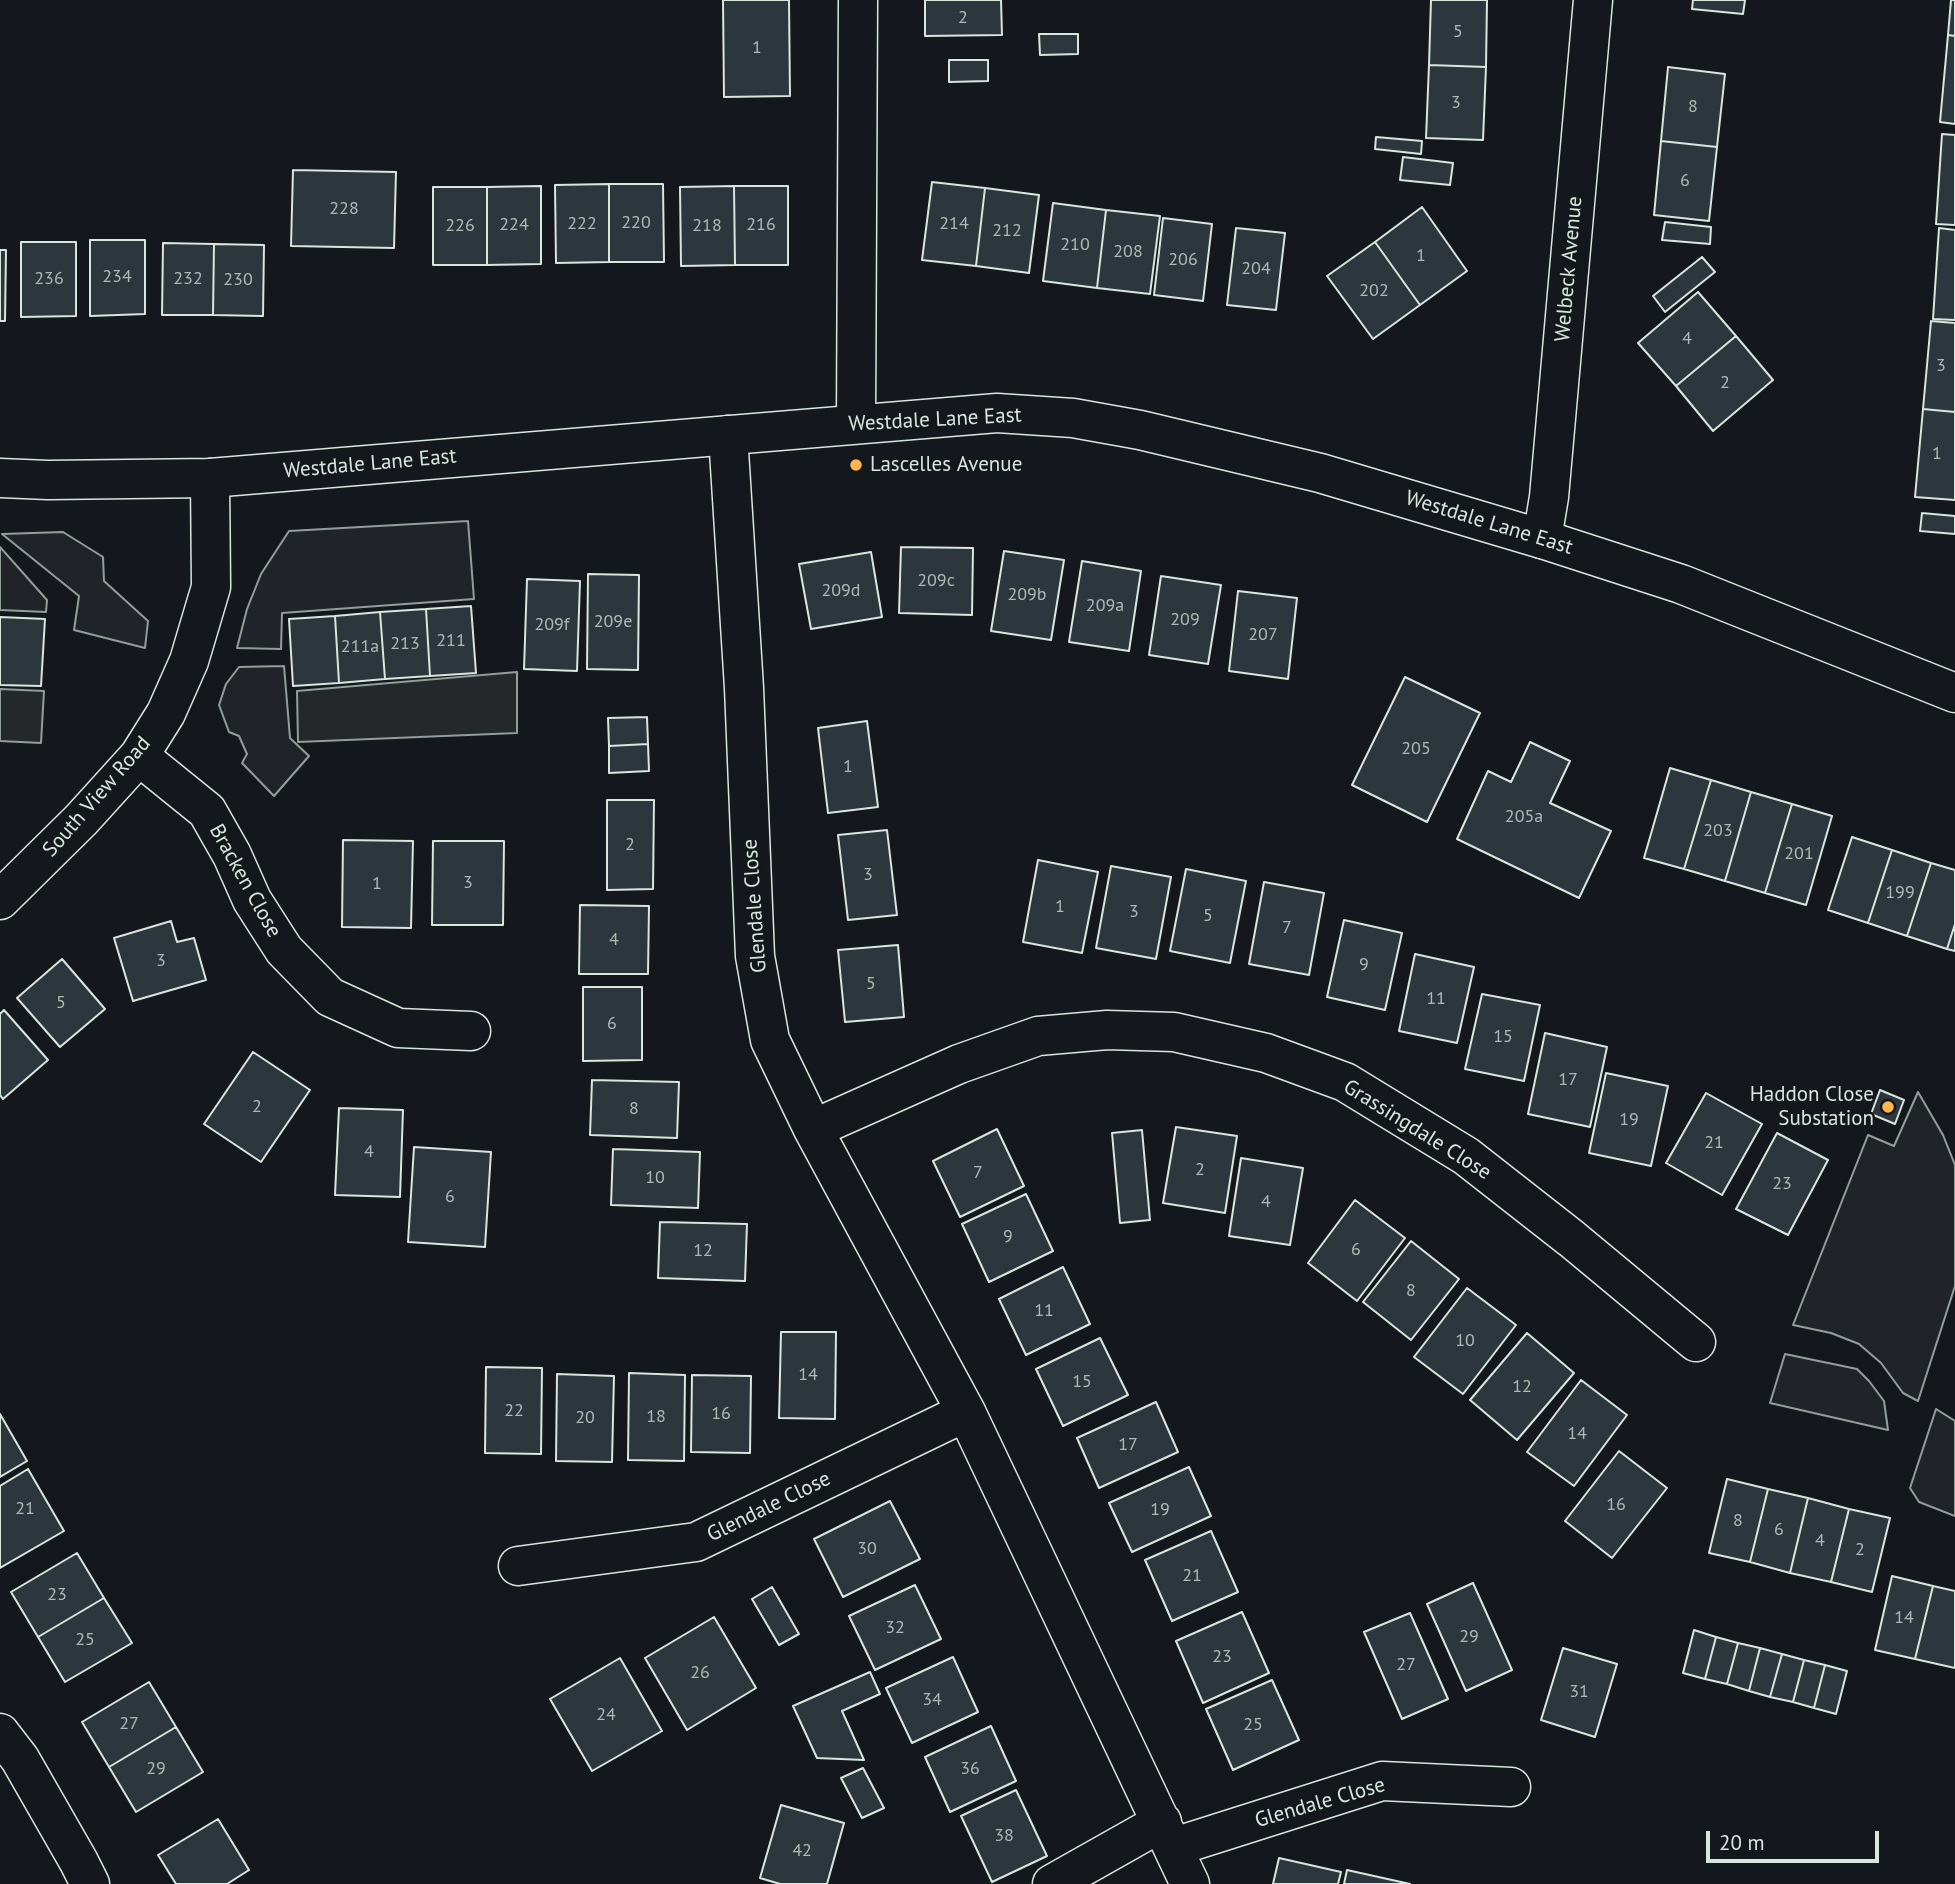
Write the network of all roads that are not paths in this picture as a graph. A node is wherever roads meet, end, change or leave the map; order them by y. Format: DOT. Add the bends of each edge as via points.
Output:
graph roads {
  1 [pos="858,0"];
  2 [pos="1593,0"];
  3 [pos="856,424"];
  4 [pos="728,435"];
  5 [pos="0,478"];
  6 [pos="210,478"];
  7 [pos="1542,538"];
  8 [pos="1955,693"];
  9 [pos="139,756"];
  10 [pos="0,900"];
  11 [pos="471,1031"];
  12 [pos="813,1129"];
  13 [pos="1696,1342"];
  14 [pos="966,1412"];
  15 [pos="518,1566"];
  16 [pos="0,1733"];
  17 [pos="1511,1787"];
  18 [pos="1168,1834"];
  19 [pos="90,1884"];
  20 [pos="1052,1884"];
  21 [pos="1190,1884"];
  1 -- 3 [label="street"];
  2 -- 7 [label="street, Welbeck Avenue"];
  3 -- 4 [label="street, Westdale Lane East"];
  3 -- 7 [label="street, Westdale Lane East" via="997,413 1073,418 1320,473"];
  4 -- 6 [label="street, Westdale Lane East"];
  4 -- 12 [label="street, Glendale Close" via="755,956 770,1040"];
  5 -- 6 [label="street, Westdale Lane East"];
  6 -- 9 [label="street, South View Road" via="211,587 189,661 166,713"];
  7 -- 8 [label="street, Westdale Lane East" via="1681,584"];
  9 -- 10 [label="street, South View Road"];
  9 -- 11 [label="street, Bracken Close" via="207,811 252,900 284,950 330,997 398,1028"];
  12 -- 13 [label="street, Grassingdale Close" via="959,1064 1038,1037 1107,1030 1174,1032 1266,1053 1345,1082 1466,1156"];
  12 -- 14 [label="street, Glendale Close"];
  14 -- 15 [label="street, Glendale Close" via="696,1542"];
  14 -- 18 [label="street, Glendale Close"];
  16 -- 19 [label="street" via="20,1759"];
  17 -- 18 [label="street, Glendale Close" via="1382,1782"];
  18 -- 20 [label="street, Glendale Close"];
  18 -- 21 [label="street, Glendale Close"];
}
